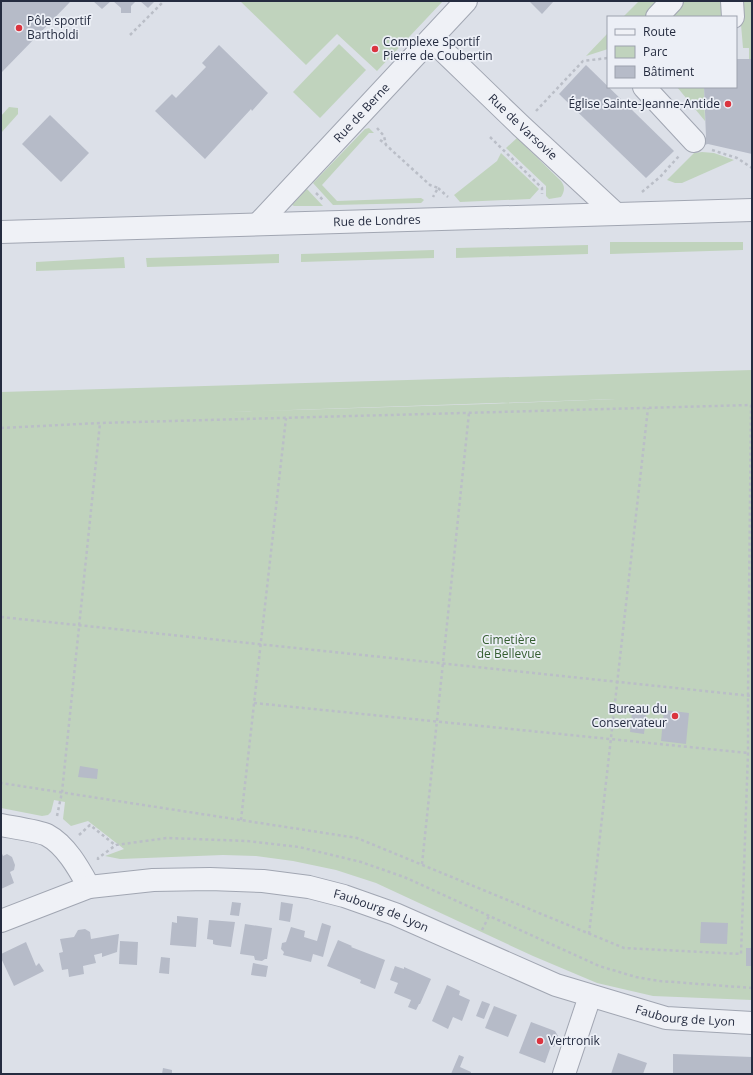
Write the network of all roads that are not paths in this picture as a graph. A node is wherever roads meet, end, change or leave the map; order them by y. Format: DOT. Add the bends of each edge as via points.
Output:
graph roads {
  1 [pos="466,1"];
  2 [pos="672,1"];
  3 [pos="732,1"];
  4 [pos="658,16"];
  5 [pos="733,16"];
  6 [pos="431,39"];
  7 [pos="645,88"];
  8 [pos="687,148"];
  9 [pos="752,210"];
  10 [pos="616,214"];
  11 [pos="258,224"];
  12 [pos="1,232"];
  13 [pos="1,825"];
  14 [pos="89,887"];
  15 [pos="1,921"];
  16 [pos="590,996"];
  17 [pos="752,1023"];
  18 [pos="564,1074"];
  1 -- 6 [label="street, Rue de Berne"];
  2 -- 4 [label="street"];
  3 -- 5 [label="street"];
  6 -- 10 [label="street, Rue de Varsovie" via="520,126"];
  6 -- 11 [label="street, Rue de Berne"];
  7 -- 8 [label="street"];
  9 -- 10 [label="street, Rue de Londres"];
  10 -- 11 [label="street, Rue de Londres"];
  11 -- 12 [label="street, Rue de Londres"];
  13 -- 14 [label="street" via="46,834 60,845 75,863"];
  14 -- 15 [label="street, Faubourg de Lyon"];
  14 -- 16 [label="street, Faubourg de Lyon" via="153,880 210,878 309,887 395,914 556,985"];
  16 -- 17 [label="street, Faubourg de Lyon" via="666,1018"];
  16 -- 18 [label="street"];
}
